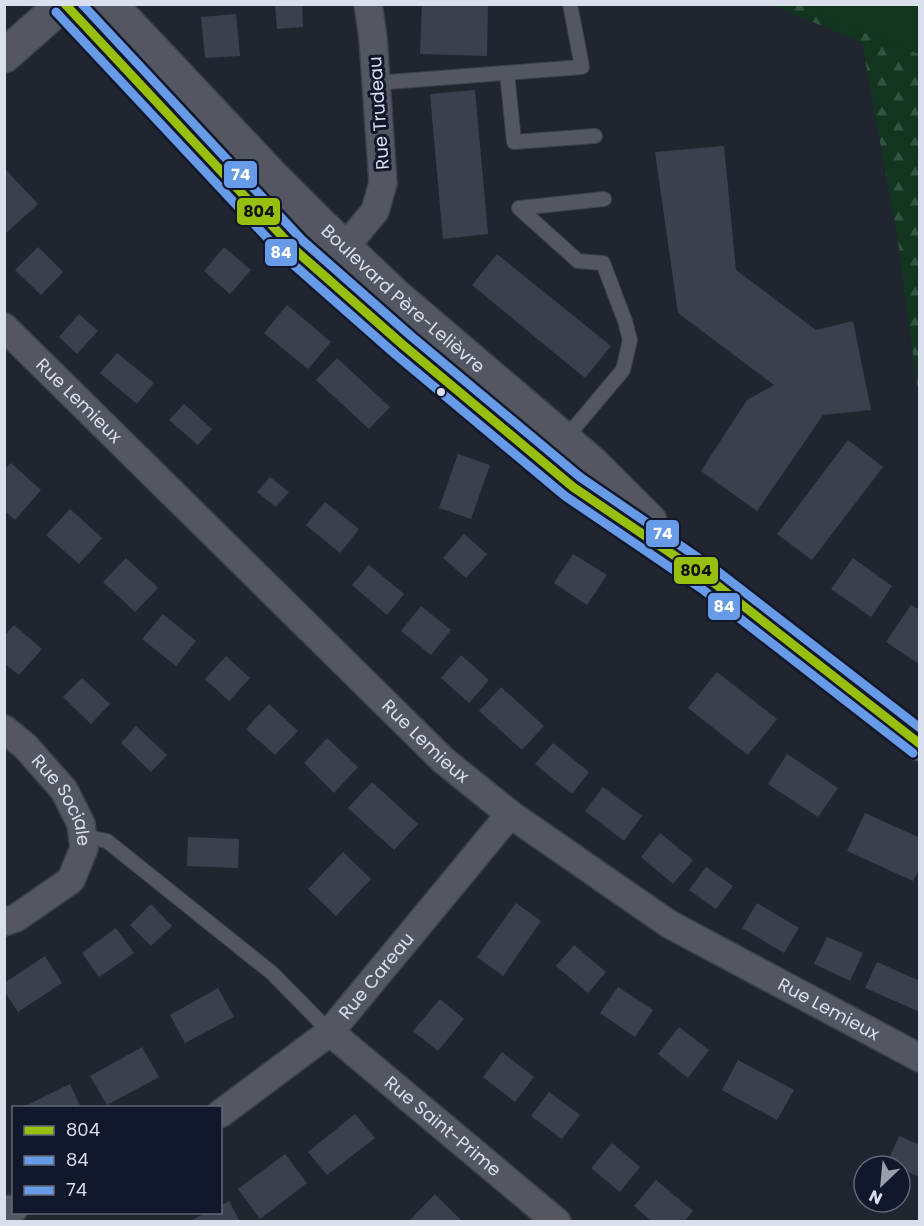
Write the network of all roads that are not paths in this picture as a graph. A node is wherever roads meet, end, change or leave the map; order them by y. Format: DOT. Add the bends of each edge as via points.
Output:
graph roads {
  1 [pos="64,4"];
  2 [pos="110,4"];
  3 [pos="368,4"];
  4 [pos="570,4"];
  5 [pos="4,56"];
  6 [pos="507,73"];
  7 [pos="376,83"];
  8 [pos="594,136"];
  9 [pos="604,199"];
  10 [pos="346,248"];
  11 [pos="323,274"];
  12 [pos="4,327"];
  13 [pos="564,440"];
  14 [pos="709,579"];
  15 [pos="4,729"];
  16 [pos="920,744"];
  17 [pos="510,814"];
  18 [pos="83,836"];
  19 [pos="4,921"];
  20 [pos="330,1032"];
  21 [pos="920,1058"];
  22 [pos="222,1113"];
  23 [pos="552,1220"];
  1 -- 5 [label="main road"];
  1 -- 11 [label="main road, Boulevard Père-Lelièvre" via="295,250"];
  2 -- 10 [label="main road, Boulevard Père-Lelièvre" via="273,177"];
  3 -- 7 [label="street, Rue Trudeau"];
  4 -- 6 [label="lane" via="582,67"];
  6 -- 7 [label="lane"];
  6 -- 8 [label="lane" via="514,142"];
  7 -- 10 [label="street, Rue Trudeau" via="383,183 375,211"];
  9 -- 13 [label="lane" via="519,208 578,261 603,263 630,340 623,370"];
  10 -- 11 [label="street, Rue Trudeau"];
  10 -- 13 [label="main road, Boulevard Père-Lelièvre"];
  11 -- 14 [label="main road, Boulevard Père-Lelièvre" via="564,480"];
  12 -- 17 [label="street, Rue Lemieux" via="443,760"];
  13 -- 14 [label="main road, Boulevard Père-Lelièvre"];
  14 -- 16 [label="main road, Boulevard Père-Lelièvre"];
  15 -- 18 [label="street, Rue Sociale" via="25,746 64,790"];
  17 -- 20 [label="street, Rue Careau"];
  17 -- 21 [label="street, Rue Lemieux" via="669,924"];
  18 -- 19 [label="street, Rue Sociale" via="84,848 71,880 16,918"];
  18 -- 20 [label="lane" via="107,841 272,973"];
  20 -- 22 [label="street, Rue Careau"];
  20 -- 23 [label="street, Rue Saint-Prime"];
}
